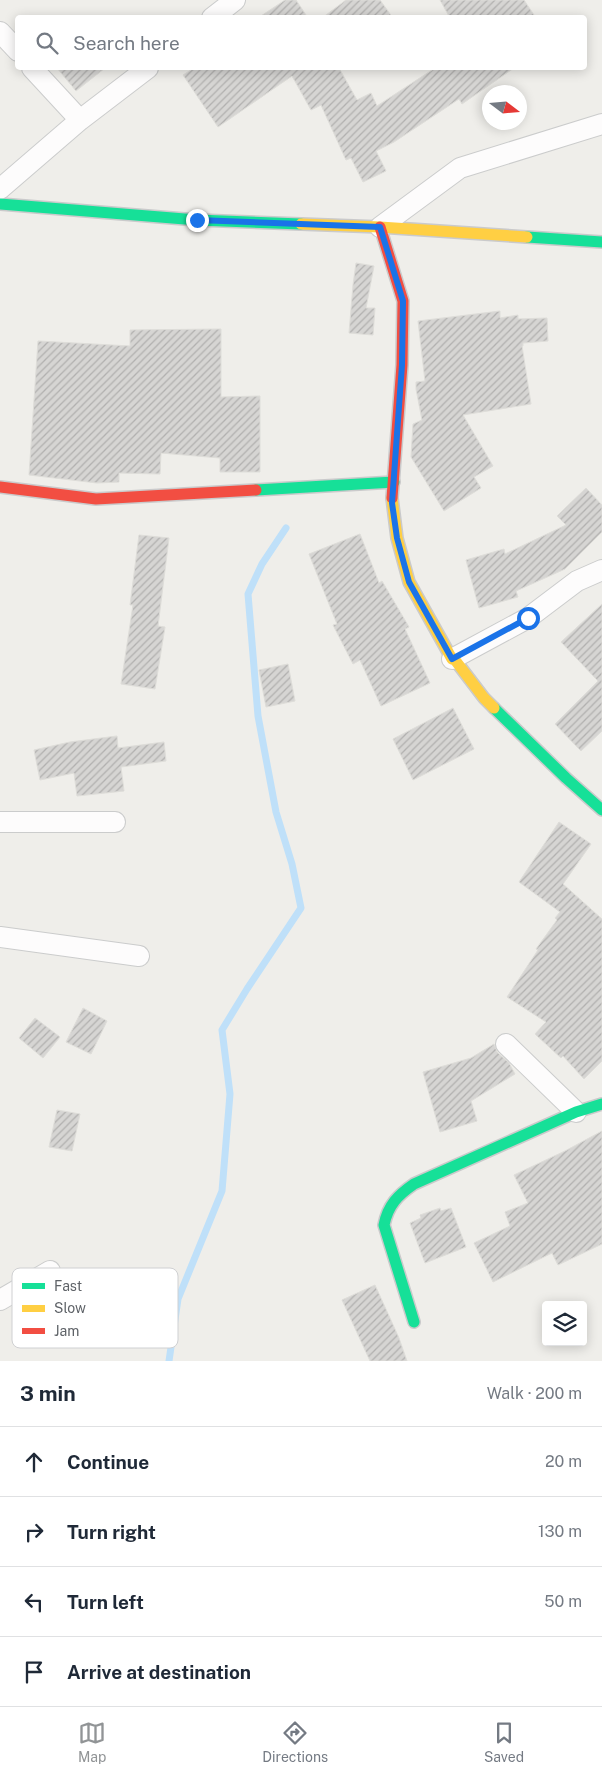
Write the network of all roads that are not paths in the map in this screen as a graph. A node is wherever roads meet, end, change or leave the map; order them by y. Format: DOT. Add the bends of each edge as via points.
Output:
graph roads {
  1 [pos="235,0"];
  2 [pos="216,15"];
  3 [pos="0,32"];
  4 [pos="15,48"];
  5 [pos="34,70"];
  6 [pos="145,70"];
  7 [pos="80,120"];
  8 [pos="602,124"];
  9 [pos="0,189"];
  10 [pos="0,204"];
  11 [pos="380,227"];
  12 [pos="602,242"];
  13 [pos="394,482"];
  14 [pos="0,488"];
  15 [pos="602,570"];
  16 [pos="452,659"];
  17 [pos="602,810"];
  18 [pos="0,822"];
  19 [pos="115,822"];
  20 [pos="0,937"];
  21 [pos="139,956"];
  22 [pos="506,1044"];
  23 [pos="594,1109"];
  24 [pos="12,1293"];
  25 [pos="0,1300"];
  26 [pos="414,1322"];
  1 -- 2 [label="street"];
  3 -- 4 [label="street"];
  5 -- 7 [label="street"];
  6 -- 7 [label="street"];
  7 -- 9 [label="street"];
  8 -- 11 [label="street" via="460,168"];
  10 -- 11 [label="street" via="197,220"];
  11 -- 12 [label="street"];
  11 -- 13 [label="street" via="403,301"];
  13 -- 14 [label="street" via="96,499"];
  13 -- 16 [label="street" via="392,503 397,538 409,582"];
  15 -- 16 [label="street" via="577,581 528,618"];
  16 -- 17 [label="street" via="484,698"];
  18 -- 19 [label="street"];
  20 -- 21 [label="street"];
  22 -- 23 [label="street"];
  23 -- 26 [label="street" via="414,1184 396,1196 386,1211 384,1225"];
  24 -- 25 [label="street"];
}
